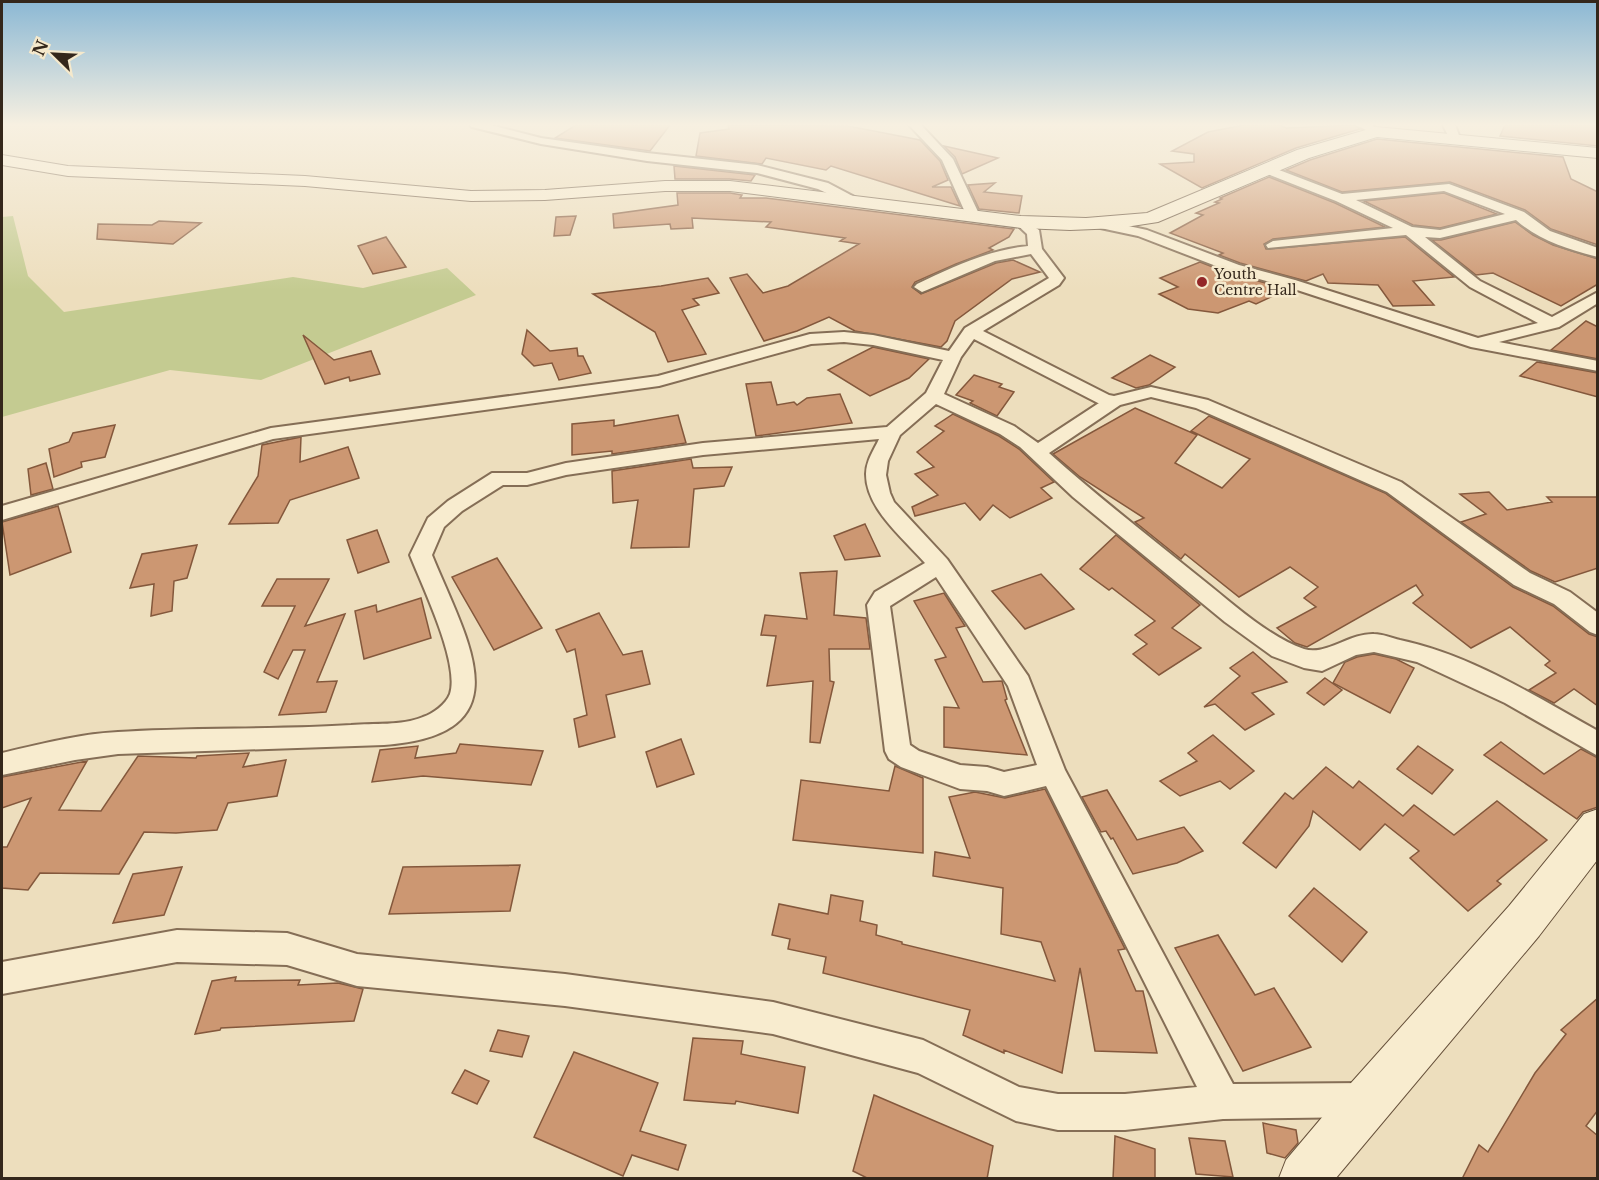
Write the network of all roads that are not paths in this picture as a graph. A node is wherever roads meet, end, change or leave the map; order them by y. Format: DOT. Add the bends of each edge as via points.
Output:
graph roads {
  1 [pos="283,180"];
  2 [pos="800,180"];
  3 [pos="957,180"];
  4 [pos="1244,180"];
  5 [pos="1295,180"];
  6 [pos="1341,198"];
  7 [pos="857,202"];
  8 [pos="1519,215"];
  9 [pos="974,216"];
  10 [pos="1151,218"];
  11 [pos="1022,222"];
  12 [pos="1096,223"];
  13 [pos="1409,231"];
  14 [pos="1142,233"];
  15 [pos="1274,246"];
  16 [pos="1035,249"];
  17 [pos="1598,253"];
  18 [pos="922,287"];
  19 [pos="1598,296"];
  20 [pos="1552,324"];
  21 [pos="971,331"];
  22 [pos="1477,343"];
  23 [pos="953,357"];
  24 [pos="1598,366"];
  25 [pos="934,396"];
  26 [pos="1114,401"];
  27 [pos="892,432"];
  28 [pos="1038,452"];
  29 [pos="2,513"];
  30 [pos="939,565"];
  31 [pos="1598,626"];
  32 [pos="1598,745"];
  33 [pos="2,764"];
  34 [pos="1053,773"];
  35 [pos="1598,827"];
  36 [pos="2,978"];
  37 [pos="1368,1100"];
  38 [pos="1223,1102"];
  39 [pos="1304,1179"];
  1 -- 7 [label="street" via="471,196 701,186"];
  2 -- 7 [label="street"];
  3 -- 9 [label="street"];
  4 -- 10 [label="street"];
  5 -- 6 [label="street"];
  6 -- 8 [label="street" via="1444,187"];
  6 -- 13 [label="street"];
  7 -- 9 [label="street"];
  8 -- 13 [label="street" via="1440,234"];
  8 -- 17 [label="street" via="1527,224 1557,240"];
  9 -- 11 [label="street"];
  10 -- 12 [label="street"];
  10 -- 14 [label="street" via="1154,227"];
  11 -- 12 [label="street"];
  11 -- 16 [label="street" via="1034,233"];
  12 -- 14 [label="street"];
  13 -- 15 [label="street"];
  13 -- 20 [label="street" via="1475,284"];
  14 -- 22 [label="street" via="1227,266"];
  16 -- 18 [label="street" via="986,257"];
  16 -- 21 [label="street" via="1056,274 1054,282"];
  19 -- 20 [label="street"];
  20 -- 22 [label="street"];
  21 -- 23 [label="street"];
  21 -- 26 [label="street"];
  22 -- 24 [label="street"];
  23 -- 25 [label="street"];
  23 -- 29 [label="street" via="873,339 810,339 659,381 271,434"];
  25 -- 27 [label="street"];
  25 -- 28 [label="street" via="1007,430"];
  26 -- 28 [label="street"];
  26 -- 31 [label="street" via="1151,392 1202,404 1386,483 1414,499 1522,579 1562,598"];
  27 -- 30 [label="street" via="878,461 880,493"];
  27 -- 33 [label="street" via="703,449 566,469 527,479 499,478 435,523 421,555 465,674 465,688 455,706 441,720 423,729 337,737 116,743"];
  28 -- 32 [label="street" via="1080,492 1280,650 1322,661 1352,646 1374,644 1419,653 1514,696"];
  30 -- 34 [label="street" via="1019,683"];
  30 -- 34 [label="street" via="883,598 878,605 898,751 960,777 1004,784"];
  34 -- 38 [label="street"];
  35 -- 37 [label="street" via="1524,921"];
  36 -- 38 [label="street" via="177,946 286,949 357,970 565,990 773,1018 923,1057 1016,1104 1058,1112 1125,1112"];
  37 -- 38 [label="street"];
  37 -- 39 [label="street"];
}
